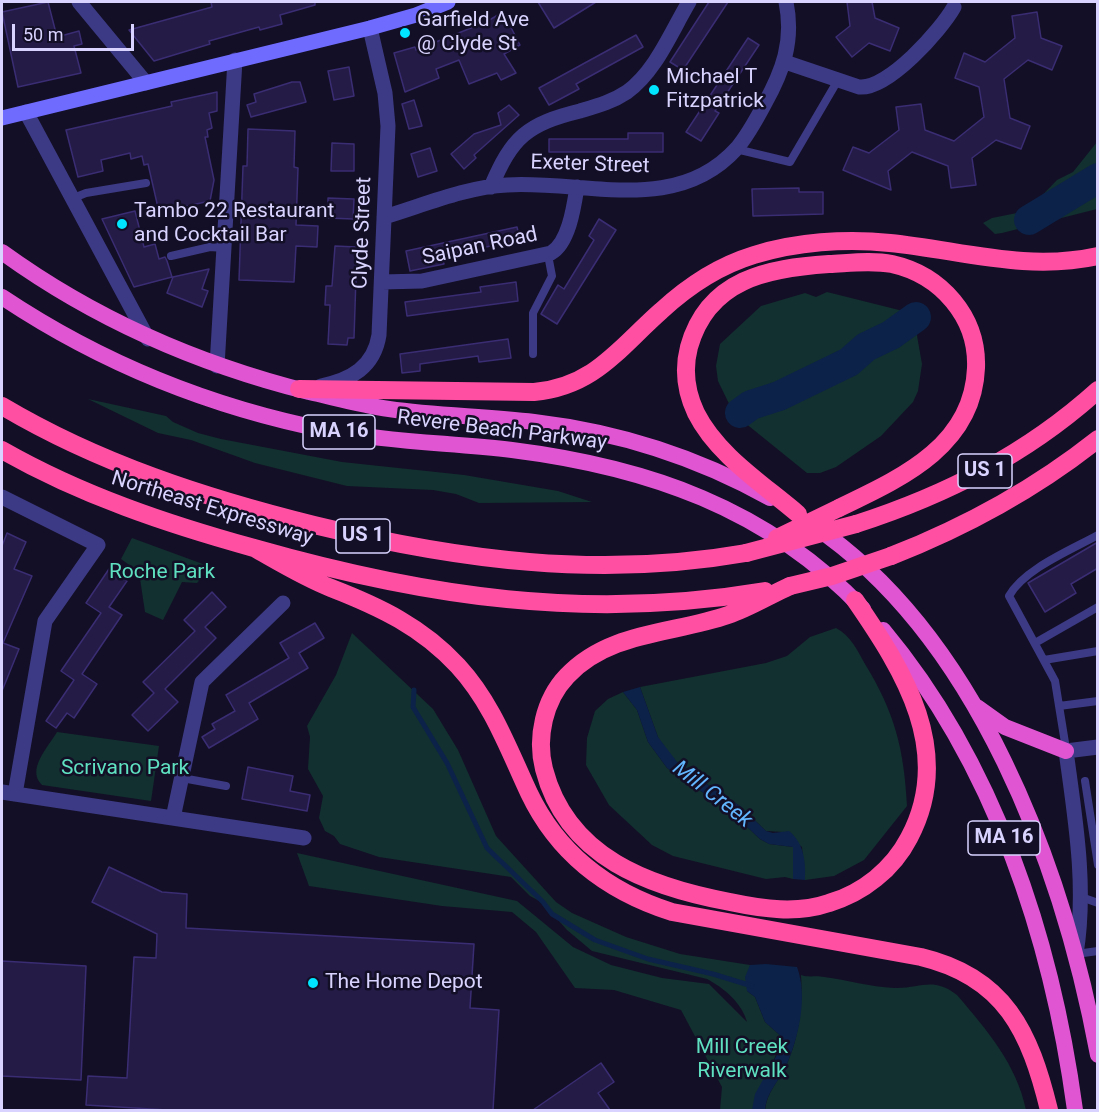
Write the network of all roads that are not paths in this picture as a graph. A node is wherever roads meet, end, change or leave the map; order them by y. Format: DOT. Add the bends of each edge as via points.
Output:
graph roads {
  1 [pos="78,2"];
  2 [pos="448,2"];
  3 [pos="690,2"];
  4 [pos="786,2"];
  5 [pos="955,4"];
  6 [pos="370,28"];
  7 [pos="235,60"];
  8 [pos="785,62"];
  9 [pos="838,80"];
  10 [pos="146,83"];
  11 [pos="26,112"];
  12 [pos="2,118"];
  13 [pos="736,149"];
  14 [pos="146,183"];
  15 [pos="491,187"];
  16 [pos="577,188"];
  17 [pos="71,199"];
  18 [pos="384,217"];
  19 [pos="226,248"];
  20 [pos="2,252"];
  21 [pos="548,255"];
  22 [pos="171,256"];
  23 [pos="1098,256"];
  24 [pos="382,282"];
  25 [pos="2,297"];
  26 [pos="148,339"];
  27 [pos="533,354"];
  28 [pos="217,366"];
  29 [pos="299,389"];
  30 [pos="1098,390"];
  31 [pos="2,406"];
  32 [pos="1098,439"];
  33 [pos="2,450"];
  34 [pos="2,496"];
  35 [pos="798,514"];
  36 [pos="1098,535"];
  37 [pos="254,548"];
  38 [pos="746,554"];
  39 [pos="790,586"];
  40 [pos="855,600"];
  41 [pos="283,603"];
  42 [pos="1098,607"];
  43 [pos="1035,643"];
  44 [pos="1098,651"];
  45 [pos="1044,660"];
  46 [pos="970,700"];
  47 [pos="1098,701"];
  48 [pos="1059,706"];
  49 [pos="1098,747"];
  50 [pos="1066,751"];
  51 [pos="182,778"];
  52 [pos="1085,781"];
  53 [pos="226,786"];
  54 [pos="8,793"];
  55 [pos="173,818"];
  56 [pos="1084,828"];
  57 [pos="304,838"];
  58 [pos="1098,865"];
  59 [pos="1081,897"];
  60 [pos="1098,903"];
  61 [pos="1098,951"];
  62 [pos="1076,954"];
  63 [pos="1098,1054"];
  64 [pos="1049,1110"];
  65 [pos="1076,1110"];
  1 -- 10 [label="street"];
  2 -- 6 [label="main road"];
  3 -- 15 [label="street" via="651,66 632,88 606,104 528,129 506,154"];
  4 -- 8 [label="street, Exeter Street" via="789,33"];
  5 -- 9 [label="street" via="934,35 876,84 862,87"];
  6 -- 7 [label="main road"];
  6 -- 18 [label="street, Clyde Street" via="388,115"];
  7 -- 10 [label="main road"];
  7 -- 19 [label="street"];
  8 -- 9 [label="street"];
  8 -- 13 [label="street, Exeter Street"];
  9 -- 13 [label="lane" via="790,162"];
  10 -- 11 [label="main road"];
  11 -- 12 [label="main road"];
  11 -- 17 [label="street"];
  13 -- 16 [label="street, Exeter Street" via="706,171 667,187 628,192"];
  14 -- 17 [label="lane"];
  15 -- 16 [label="street, Exeter Street" via="526,184"];
  15 -- 18 [label="street, Exeter Street"];
  16 -- 21 [label="street, Saipan Road" via="562,240"];
  17 -- 26 [label="street"];
  18 -- 24 [label="street, Clyde Street"];
  19 -- 22 [label="lane" via="210,247"];
  19 -- 28 [label="street"];
  20 -- 26 [label="highway, Revere Beach Parkway / MA 16" via="69,298"];
  21 -- 24 [label="street, Saipan Road" via="415,282"];
  21 -- 27 [label="lane" via="552,276 534,309"];
  23 -- 29 [label="highway" via="1042,263 887,243 785,248 752,256 703,278 667,305 596,372 558,389"];
  24 -- 29 [label="street, Clyde Street" via="379,335 370,361 347,379"];
  25 -- 40 [label="highway, Revere Beach Parkway / MA 16" via="52,329 121,364 244,410 361,436 561,457 656,479 699,495 760,527 816,566"];
  26 -- 28 [label="highway, Revere Beach Parkway / MA 16"];
  28 -- 29 [label="highway, Revere Beach Parkway / MA 16"];
  29 -- 35 [label="highway, Revere Beach Parkway / MA 16" via="389,409 532,422 636,441 702,464"];
  30 -- 38 [label="highway, Northeast Expressway / US 1, bridge" via="1047,431 978,475 918,503 856,525"];
  31 -- 38 [label="highway, Northeast Expressway / US 1" via="72,444 153,478 267,513 414,547 502,561 592,567 686,563"];
  32 -- 39 [label="highway, Northeast Expressway / US 1, bridge" via="1031,487 987,512 891,556"];
  33 -- 37 [label="highway, Northeast Expressway / US 1" via="126,508"];
  34 -- 54 [label="street" via="98,545 45,621"];
  35 -- 38 [label="highway, bridge" via="719,446 697,414 686,376 699,322 717,298 758,275 855,262 890,264 924,276 940,287 965,316 975,349 975,384 964,414 933,453 890,485"];
  35 -- 46 [label="highway, Revere Beach Parkway / MA 16" via="844,548 887,589 938,651"];
  36 -- 43 [label="lane" via="1026,576 1009,596"];
  37 -- 39 [label="highway, Northeast Expressway / US 1" via="420,587 567,605 689,601"];
  37 -- 64 [label="highway" via="330,588 388,611 444,652 496,719 529,794 549,827 574,857 604,881 672,912 921,957 960,970 993,992 1020,1024"];
  39 -- 40 [label="highway" via="728,615 643,635 608,648 574,669 555,691 540,744 548,782 577,830 629,873 680,892 786,910 847,897 894,861 923,807 926,747 905,681"];
  40 -- 65 [label="highway, Revere Beach Parkway / MA 16" via="894,644 928,692 964,753 998,823 1047,964"];
  41 -- 51 [label="street" via="202,682"];
  42 -- 43 [label="lane"];
  43 -- 45 [label="lane"];
  44 -- 45 [label="lane"];
  45 -- 48 [label="lane" via="1055,681"];
  46 -- 50 [label="highway" via="1005,726"];
  46 -- 62 [label="highway, Revere Beach Parkway / MA 16" via="1035,832"];
  47 -- 48 [label="lane"];
  48 -- 50 [label="lane"];
  49 -- 50 [label="street"];
  50 -- 56 [label="street"];
  51 -- 53 [label="lane"];
  51 -- 55 [label="street"];
  52 -- 56 [label="lane"];
  54 -- 55 [label="street"];
  55 -- 57 [label="street"];
  56 -- 58 [label="lane"];
  56 -- 59 [label="street"];
  59 -- 60 [label="lane"];
  59 -- 62 [label="street"];
  61 -- 62 [label="lane"];
  62 -- 63 [label="highway, Revere Beach Parkway / MA 16"];
}
